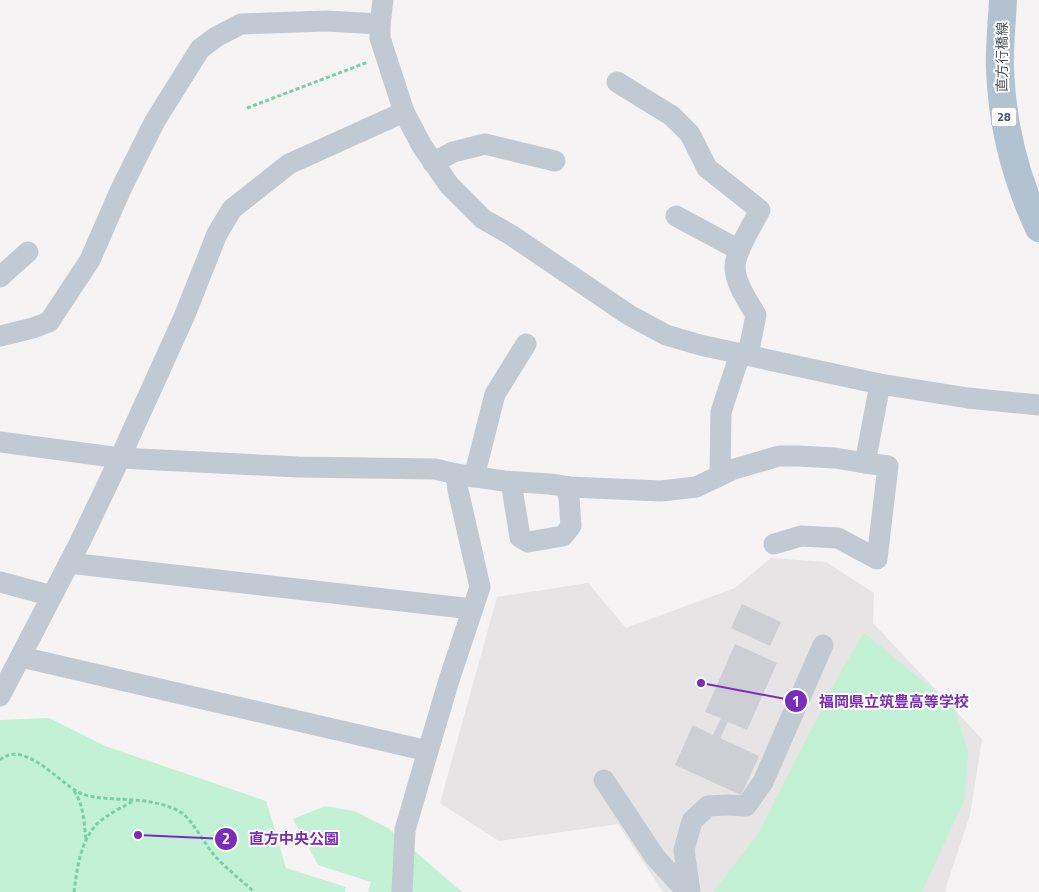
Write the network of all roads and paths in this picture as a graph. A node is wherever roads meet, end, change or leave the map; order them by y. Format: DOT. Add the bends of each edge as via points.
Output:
graph roads {
  1 [pos="384,0"];
  2 [pos="1003,0"];
  3 [pos="380,24"];
  4 [pos="385,56"];
  5 [pos="617,82"];
  6 [pos="247,108"];
  7 [pos="404,112"];
  8 [pos="554,161"];
  9 [pos="433,163"];
  10 [pos="676,216"];
  11 [pos="1039,228"];
  12 [pos="739,250"];
  13 [pos="28,252"];
  14 [pos="0,277"];
  15 [pos="0,336"];
  16 [pos="526,344"];
  17 [pos="744,355"];
  18 [pos="880,384"];
  19 [pos="1039,405"];
  20 [pos="0,442"];
  21 [pos="120,458"];
  22 [pos="865,463"];
  23 [pos="465,475"];
  24 [pos="720,476"];
  25 [pos="511,482"];
  26 [pos="566,487"];
  27 [pos="774,544"];
  28 [pos="69,563"];
  29 [pos="0,582"];
  30 [pos="52,596"];
  31 [pos="472,609"];
  32 [pos="823,645"];
  33 [pos="21,657"];
  34 [pos="0,696"];
  35 [pos="428,751"];
  36 [pos="0,760"];
  37 [pos="604,780"];
  38 [pos="72,788"];
  39 [pos="133,800"];
  40 [pos="86,840"];
  41 [pos="74,892"];
  42 [pos="254,892"];
  43 [pos="402,892"];
  44 [pos="688,892"];
  1 -- 3 [label="street"];
  2 -- 11 [label="main road, 直方行橋線 / 28" via="1000,67 1003,112 1011,154"];
  3 -- 4 [label="street"];
  3 -- 15 [label="street" via="326,21 241,24 200,49 155,121 90,260 49,322"];
  4 -- 6 [label="path"];
  4 -- 7 [label="street"];
  5 -- 12 [label="street" via="672,116 690,134 707,168 760,210"];
  7 -- 9 [label="street"];
  7 -- 21 [label="street" via="289,164 232,208"];
  8 -- 9 [label="street" via="485,144 453,152"];
  9 -- 17 [label="street" via="449,185 483,219 629,315 666,335"];
  10 -- 12 [label="street"];
  12 -- 17 [label="street" via="735,268 741,290 756,315"];
  13 -- 14 [label="street"];
  16 -- 23 [label="street" via="495,394"];
  17 -- 18 [label="street"];
  17 -- 24 [label="street" via="721,412"];
  18 -- 19 [label="street"];
  18 -- 22 [label="street"];
  20 -- 21 [label="street"];
  21 -- 23 [label="street" via="298,467 434,469"];
  21 -- 28 [label="street"];
  22 -- 24 [label="street" via="835,458 779,456"];
  22 -- 27 [label="street" via="888,466 877,559 838,538 801,536"];
  23 -- 25 [label="street"];
  23 -- 31 [label="street" via="458,490 480,587"];
  24 -- 26 [label="street" via="696,487 660,491"];
  25 -- 26 [label="street"];
  25 -- 26 [label="street" via="520,537 528,542 563,536 571,526"];
  28 -- 30 [label="street"];
  28 -- 31 [label="street"];
  29 -- 30 [label="street"];
  30 -- 33 [label="street"];
  31 -- 35 [label="street"];
  32 -- 44 [label="street" via="763,782 746,806 708,806 692,820 684,850"];
  33 -- 34 [label="street"];
  33 -- 35 [label="street"];
  35 -- 43 [label="street" via="404,830"];
  36 -- 38 [label="path" via="12,754 29,758"];
  37 -- 44 [label="street" via="655,857"];
  38 -- 39 [label="path" via="98,798"];
  38 -- 40 [label="path" via="82,806"];
  39 -- 40 [label="path" via="96,825"];
  39 -- 42 [label="path" via="163,804 184,814 214,855"];
  40 -- 41 [label="path" via="78,862"];
}
